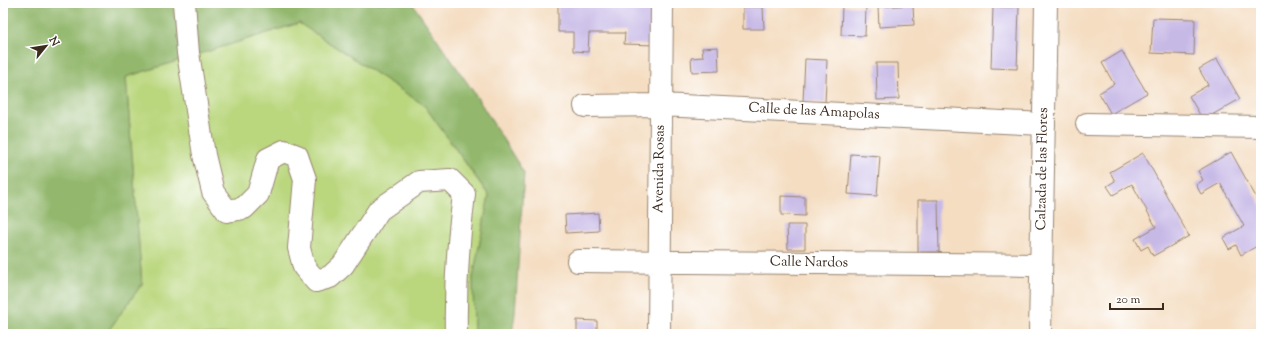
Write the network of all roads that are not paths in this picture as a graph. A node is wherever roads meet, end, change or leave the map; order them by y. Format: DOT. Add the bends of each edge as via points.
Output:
graph roads {
  1 [pos="184,3"];
  2 [pos="662,3"];
  3 [pos="1046,3"];
  4 [pos="661,105"];
  5 [pos="585,106"];
  6 [pos="1044,124"];
  7 [pos="1087,124"];
  8 [pos="1261,127"];
  9 [pos="578,261"];
  10 [pos="659,261"];
  11 [pos="1041,265"];
  12 [pos="456,334"];
  13 [pos="659,334"];
  14 [pos="1040,334"];
  1 -- 12 [label="street" via="188,53 204,155 213,192 227,211 244,208 258,194 268,159 284,151 297,156 305,179 299,248 304,267 316,281 330,277 343,265 379,210 418,182 450,180 464,194 458,243"];
  2 -- 4 [label="street, Avenida Rosas"];
  3 -- 6 [label="street, Calzada de las Flores"];
  4 -- 5 [label="street, Calle de las Amapolas"];
  4 -- 6 [label="street, Calle de las Amapolas"];
  4 -- 10 [label="street, Avenida Rosas"];
  6 -- 11 [label="street, Calzada de las Flores"];
  7 -- 8 [label="street"];
  9 -- 10 [label="street, Calle Nardos"];
  10 -- 11 [label="street, Calle Nardos"];
  10 -- 13 [label="street, Avenida Rosas"];
  11 -- 14 [label="street, Calzada de las Flores"];
}
